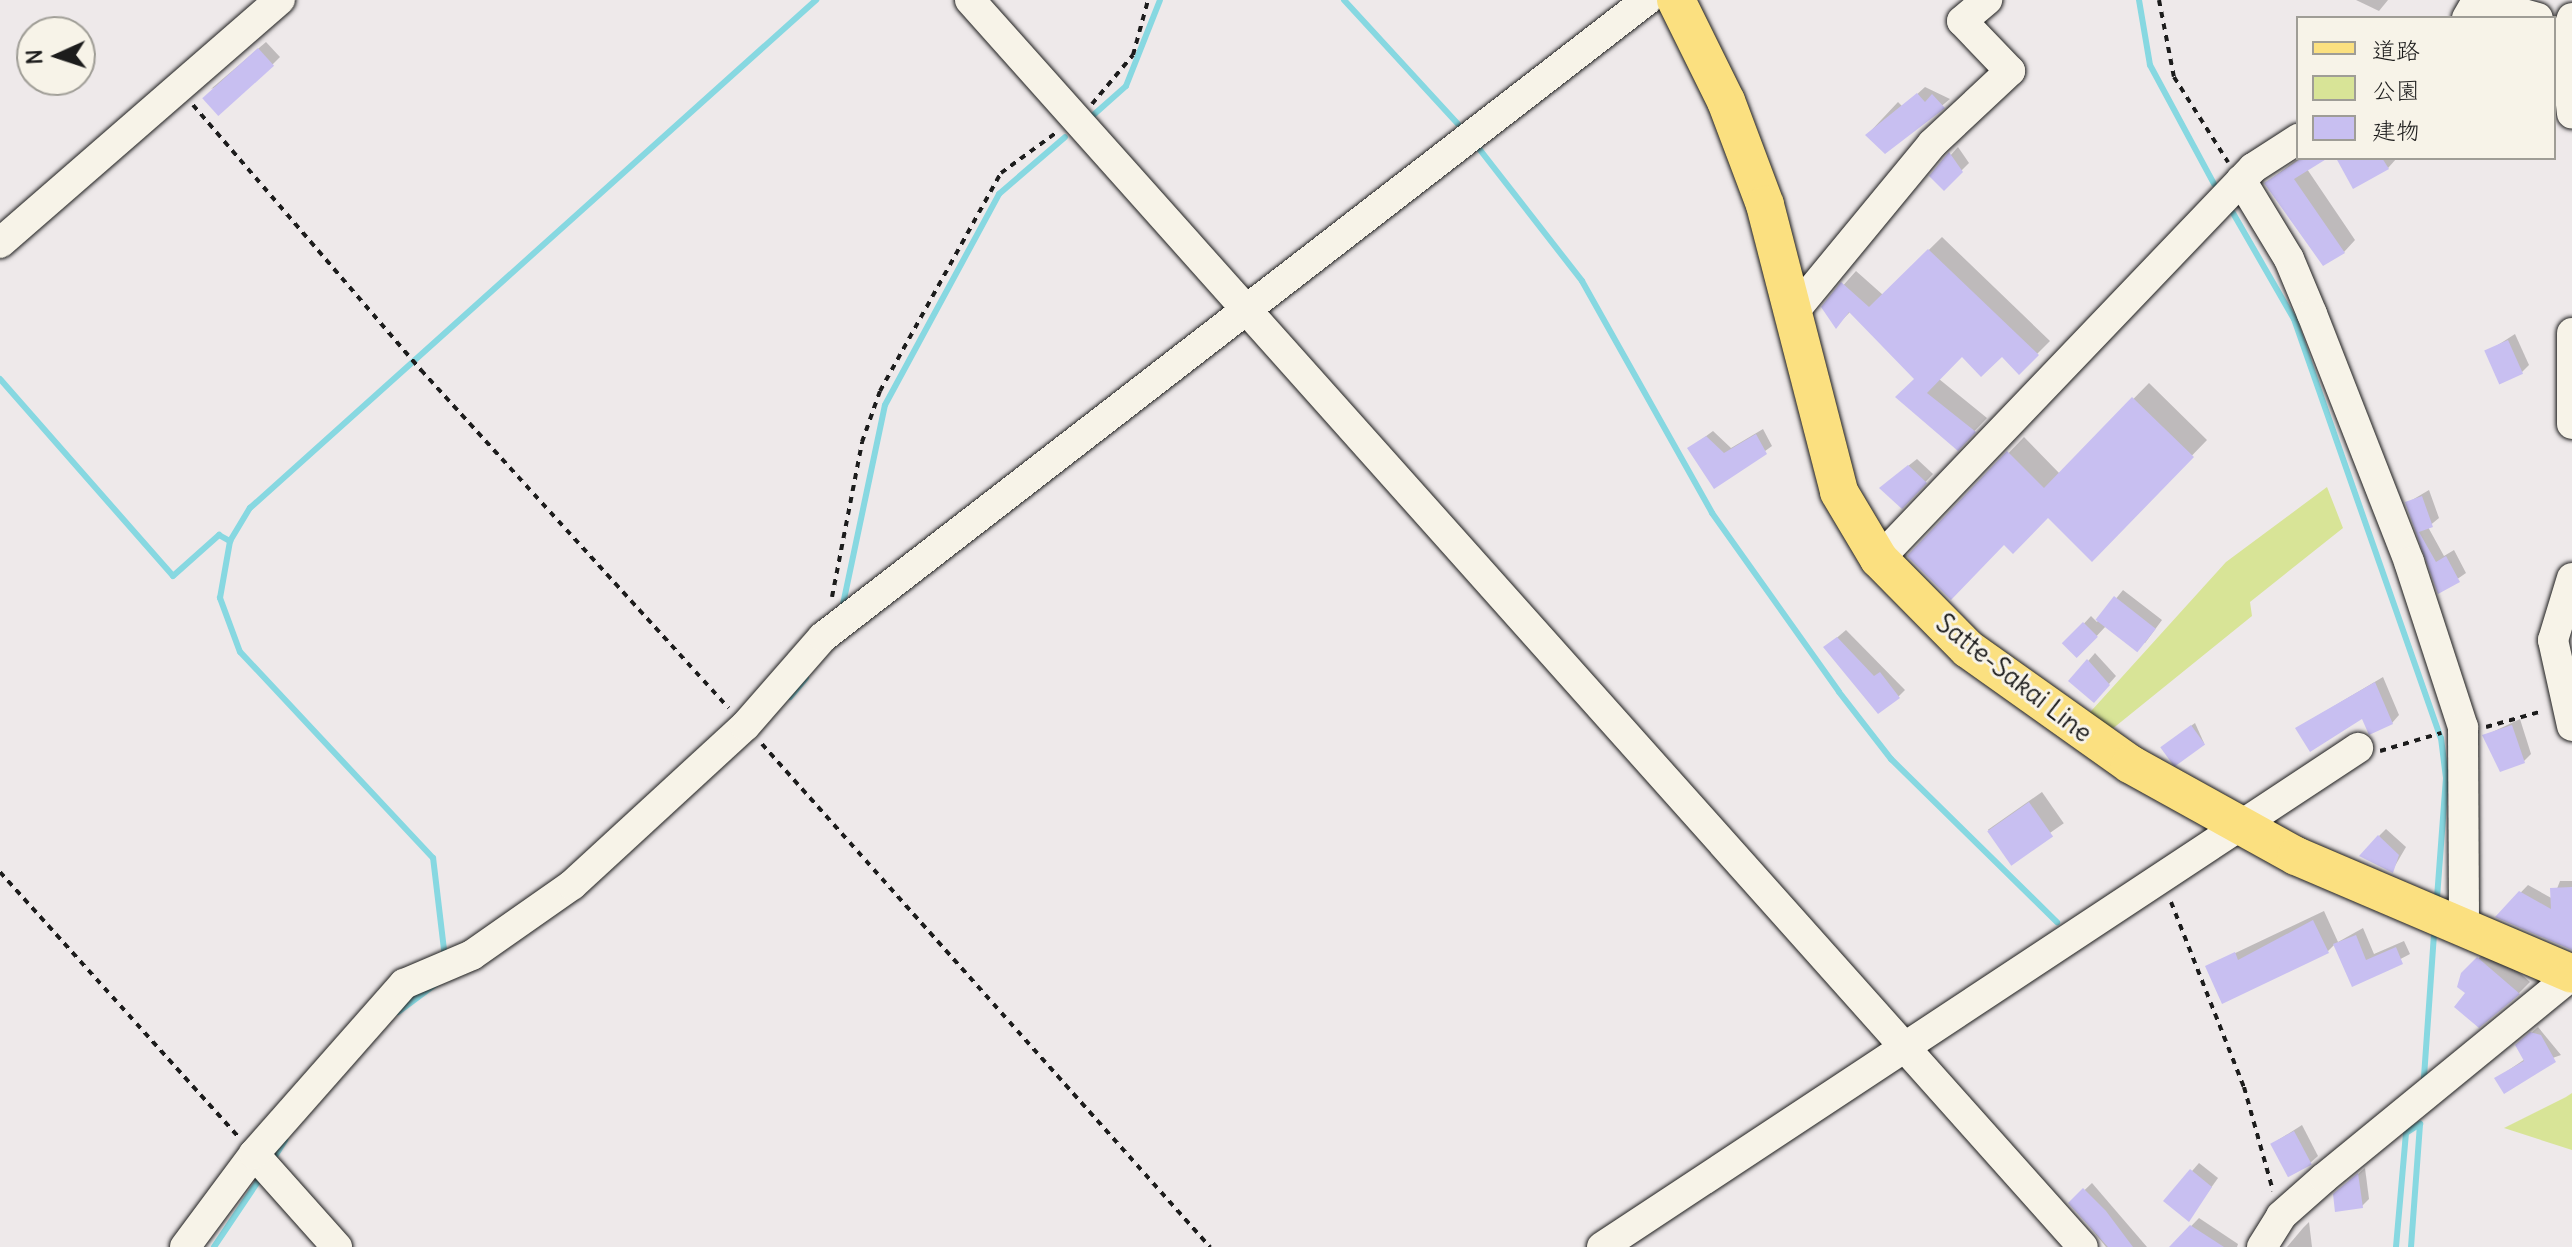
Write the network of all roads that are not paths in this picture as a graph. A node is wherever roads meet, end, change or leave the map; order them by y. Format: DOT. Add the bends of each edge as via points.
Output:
graph roads {
  1 [pos="280,0"];
  2 [pos="970,0"];
  3 [pos="1647,0"];
  4 [pos="1676,0"];
  5 [pos="1987,0"];
  6 [pos="2468,16"];
  7 [pos="2538,16"];
  8 [pos="2558,21"];
  9 [pos="2572,114"];
  10 [pos="2296,140"];
  11 [pos="2241,180"];
  12 [pos="0,243"];
  13 [pos="1247,311"];
  14 [pos="1792,314"];
  15 [pos="2572,333"];
  16 [pos="2572,424"];
  17 [pos="1879,559"];
  18 [pos="2572,578"];
  19 [pos="2570,716"];
  20 [pos="2358,748"];
  21 [pos="2236,825"];
  22 [pos="2464,928"];
  23 [pos="2572,974"];
  24 [pos="1903,1045"];
  25 [pos="262,1163"];
  26 [pos="185,1247"];
  27 [pos="337,1247"];
  28 [pos="1602,1247"];
  29 [pos="2083,1247"];
  30 [pos="2262,1247"];
  1 -- 12 [label="street"];
  2 -- 13 [label="street"];
  3 -- 13 [label="street"];
  4 -- 14 [label="main road, Satte-Sakai Line" via="1749,159"];
  5 -- 14 [label="street" via="1962,21 2010,71 1932,144"];
  6 -- 7 [label="street" via="2477,1"];
  8 -- 9 [label="street"];
  10 -- 11 [label="street"];
  11 -- 17 [label="street"];
  11 -- 22 [label="street" via="2289,259 2312,314 2409,562 2465,732"];
  13 -- 24 [label="street"];
  13 -- 25 [label="street" via="823,637 745,726 572,885 450,964 404,984"];
  14 -- 17 [label="main road, Satte-Sakai Line" via="1839,492"];
  15 -- 16 [label="street"];
  17 -- 21 [label="main road, Satte-Sakai Line" via="1968,649 2060,719"];
  18 -- 19 [label="street" via="2553,640"];
  20 -- 21 [label="street"];
  21 -- 22 [label="main road, Satte-Sakai Line"];
  21 -- 24 [label="street"];
  22 -- 23 [label="main road, Satte-Sakai Line"];
  23 -- 30 [label="street" via="2281,1216"];
  24 -- 28 [label="street"];
  24 -- 29 [label="street"];
  25 -- 26 [label="street"];
  25 -- 27 [label="street"];
}
